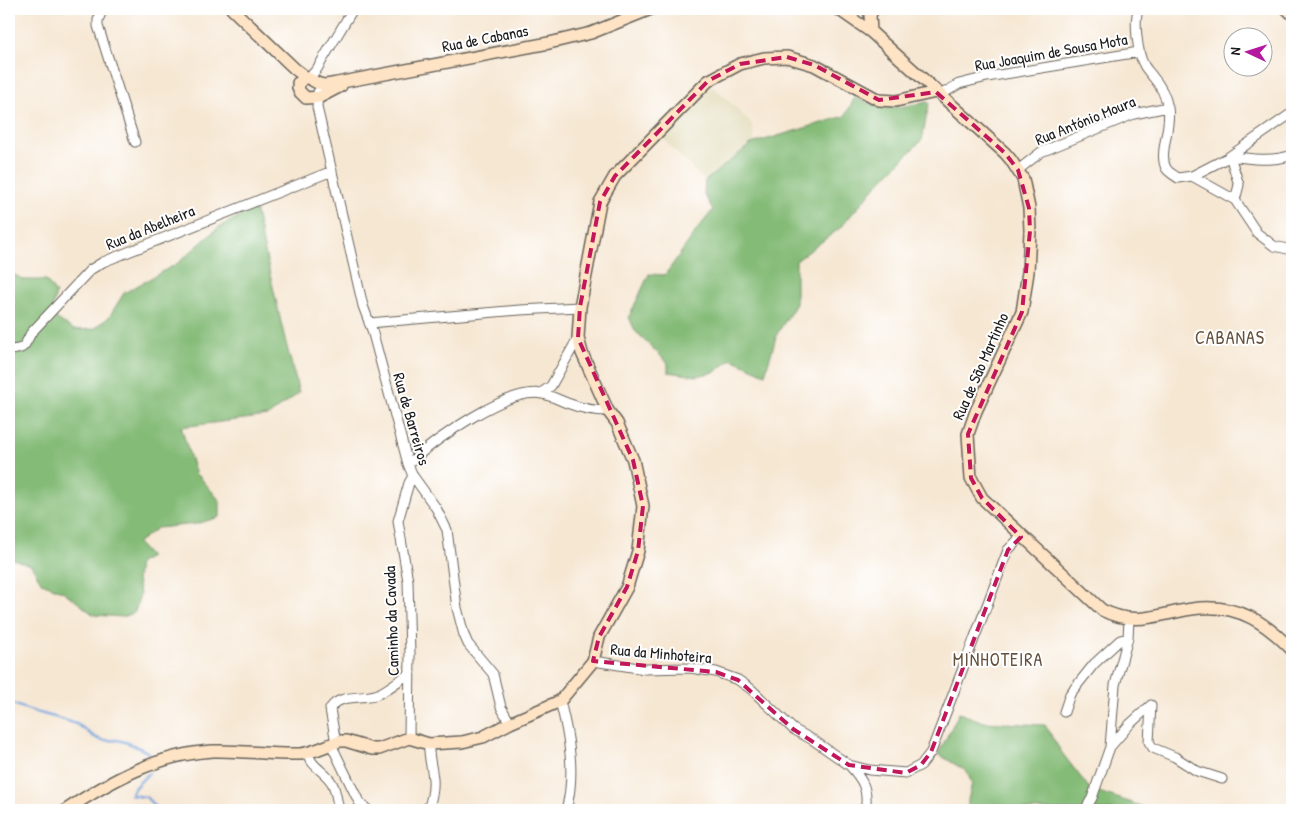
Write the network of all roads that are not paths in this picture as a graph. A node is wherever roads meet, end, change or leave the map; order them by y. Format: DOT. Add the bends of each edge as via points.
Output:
graph roads {
  1 [pos="102,9"];
  2 [pos="232,9"];
  3 [pos="352,9"];
  4 [pos="651,9"];
  5 [pos="839,9"];
  6 [pos="873,9"];
  7 [pos="1286,9"];
  8 [pos="1137,10"];
  9 [pos="1292,14"];
  10 [pos="871,32"];
  11 [pos="1139,52"];
  12 [pos="295,69"];
  13 [pos="314,89"];
  14 [pos="938,93"];
  15 [pos="1168,107"];
  16 [pos="1292,114"];
  17 [pos="135,142"];
  18 [pos="1292,155"];
  19 [pos="1230,156"];
  20 [pos="1018,170"];
  21 [pos="332,171"];
  22 [pos="1192,176"];
  23 [pos="1235,200"];
  24 [pos="1292,250"];
  25 [pos="580,308"];
  26 [pos="369,323"];
  27 [pos="578,338"];
  28 [pos="9,350"];
  29 [pos="541,393"];
  30 [pos="608,411"];
  31 [pos="408,464"];
  32 [pos="413,476"];
  33 [pos="1021,537"];
  34 [pos="1128,619"];
  35 [pos="1128,638"];
  36 [pos="1292,650"];
  37 [pos="593,661"];
  38 [pos="409,674"];
  39 [pos="560,701"];
  40 [pos="1064,712"];
  41 [pos="510,723"];
  42 [pos="409,738"];
  43 [pos="333,744"];
  44 [pos="429,744"];
  45 [pos="1110,747"];
  46 [pos="307,752"];
  47 [pos="849,765"];
  48 [pos="1222,779"];
  49 [pos="66,810"];
  50 [pos="339,810"];
  51 [pos="368,810"];
  52 [pos="428,810"];
  53 [pos="566,810"];
  54 [pos="865,810"];
  55 [pos="1085,810"];
  1 -- 17 [label="street" via="98,26"];
  2 -- 12 [label="street"];
  3 -- 13 [label="street"];
  4 -- 13 [label="street, Rua de Cabanas" via="591,33"];
  5 -- 10 [label="street"];
  6 -- 10 [label="street"];
  7 -- 9 [label="street"];
  8 -- 11 [label="street"];
  10 -- 14 [label="street"];
  11 -- 14 [label="street, Rua Joaquim de Sousa Mota" via="987,77"];
  11 -- 15 [label="street" via="1143,65 1163,92"];
  12 -- 13 [label="street"];
  12 -- 13 [label="street" via="298,88 300,82"];
  13 -- 21 [label="street, Rua de Barreiros"];
  14 -- 20 [label="street, Rua de São Martinho" via="1005,153"];
  14 -- 25 [label="street" via="896,101 879,100 814,65 787,57 740,64 708,81 615,176 600,202"];
  15 -- 20 [label="street, Rua António Moura" via="1134,114 1040,152"];
  15 -- 22 [label="street" via="1170,124 1163,157 1166,170 1178,178"];
  16 -- 19 [label="street"];
  18 -- 19 [label="street" via="1250,159"];
  19 -- 22 [label="street"];
  19 -- 23 [label="street" via="1239,185"];
  20 -- 33 [label="street, Rua de São Martinho" via="1029,208 1030,231 1022,312 968,434 971,478 982,498"];
  21 -- 26 [label="street, Rua de Barreiros"];
  21 -- 28 [label="street, Rua da Abelheira" via="103,262 90,270 31,333 21,349"];
  22 -- 23 [label="street"];
  23 -- 24 [label="street" via="1256,233 1274,246"];
  25 -- 26 [label="street"];
  25 -- 27 [label="street"];
  26 -- 31 [label="street, Rua de Barreiros"];
  27 -- 29 [label="street" via="551,386"];
  27 -- 30 [label="street"];
  29 -- 30 [label="street" via="569,404"];
  29 -- 31 [label="street" via="509,398 490,408 432,444"];
  30 -- 37 [label="street" via="617,423 633,460 643,506 638,551 627,587 599,637"];
  31 -- 32 [label="street, Rua de Barreiros"];
  32 -- 38 [label="street, Caminho da Cavada" via="398,522 408,581"];
  32 -- 41 [label="street, Rua de Barreiros" via="447,530 457,608 464,635 493,674"];
  33 -- 34 [label="street, Rua de São Martinho" via="1102,610"];
  33 -- 47 [label="street, Rua da Minhoteira" via="1008,550 931,752 921,765 906,773"];
  34 -- 35 [label="street"];
  34 -- 36 [label="street, Rua de São Martinho" via="1200,608 1233,610 1259,620"];
  35 -- 40 [label="street" via="1120,640 1094,664 1070,694"];
  35 -- 45 [label="street" via="1115,686"];
  37 -- 39 [label="street"];
  37 -- 47 [label="street, Rua da Minhoteira" via="645,669 690,668 738,680 793,729"];
  38 -- 42 [label="street, Caminho da Cavada"];
  38 -- 43 [label="street" via="378,694 343,699 333,704 330,709"];
  39 -- 41 [label="street"];
  39 -- 53 [label="street" via="567,728 570,762 571,792"];
  41 -- 44 [label="street" via="483,737"];
  42 -- 43 [label="street" via="379,749 346,741"];
  42 -- 44 [label="street"];
  43 -- 46 [label="street"];
  43 -- 51 [label="street" via="359,802"];
  44 -- 52 [label="street" via="434,781"];
  45 -- 48 [label="street" via="1151,705 1149,742 1153,748 1197,771"];
  45 -- 55 [label="street"];
  46 -- 49 [label="street" via="277,755 213,751 172,757 123,776"];
  46 -- 50 [label="street" via="316,768 332,783"];
  47 -- 54 [label="street" via="866,787"];
}
